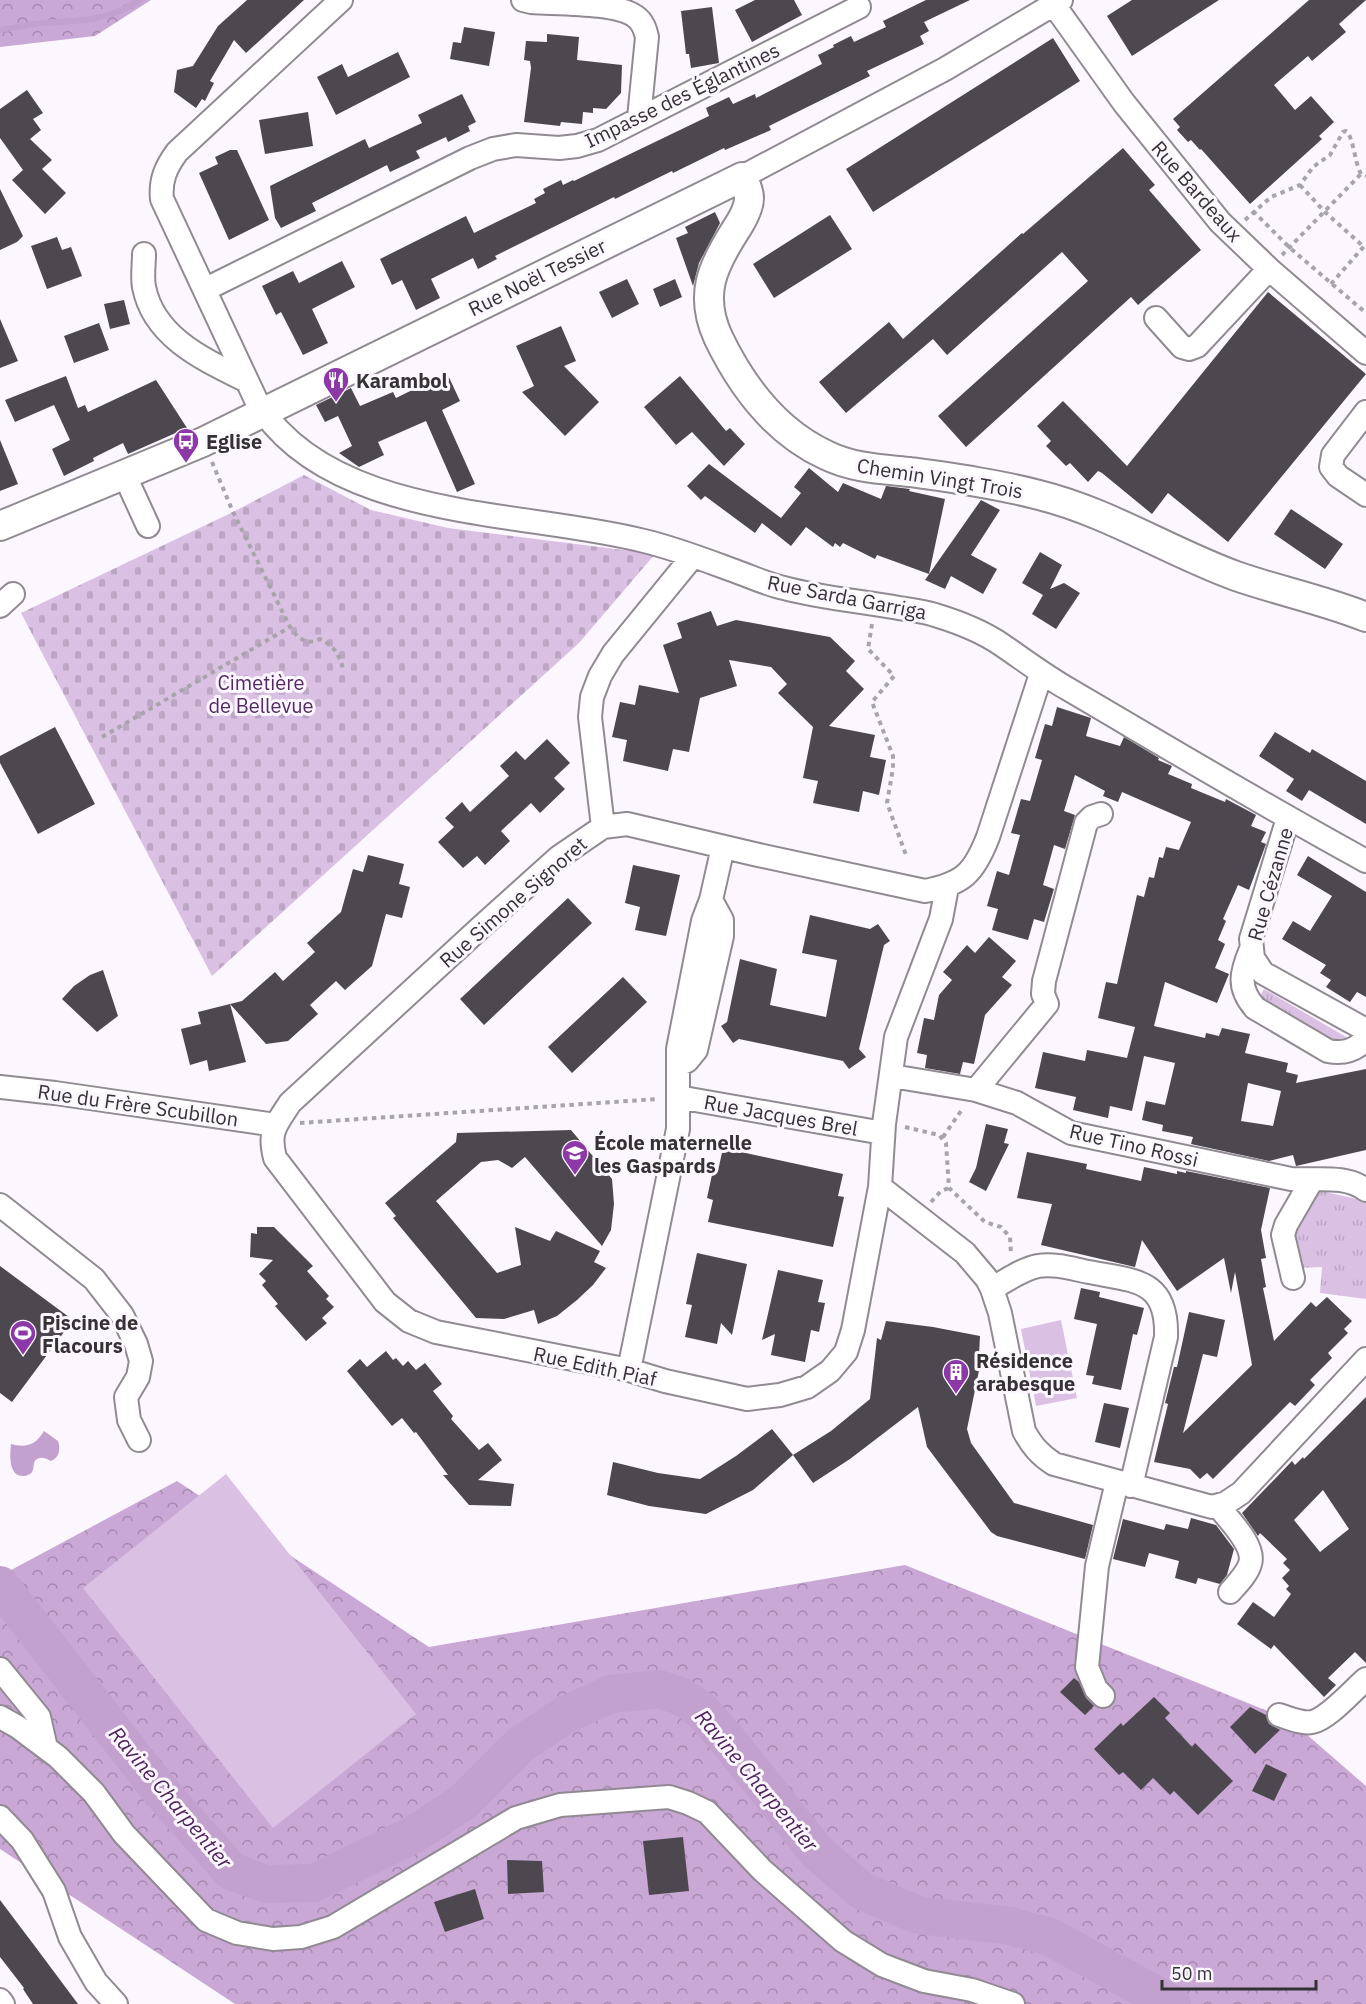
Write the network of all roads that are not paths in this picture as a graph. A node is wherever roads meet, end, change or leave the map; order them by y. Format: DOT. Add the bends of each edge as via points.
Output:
graph roads {
  1 [pos="341,0"];
  2 [pos="523,0"];
  3 [pos="1057,3"];
  4 [pos="859,7"];
  5 [pos="639,118"];
  6 [pos="742,177"];
  7 [pos="144,254"];
  8 [pos="1269,269"];
  9 [pos="206,289"];
  10 [pos="1155,318"];
  11 [pos="1366,353"];
  12 [pos="247,381"];
  13 [pos="264,412"];
  14 [pos="1366,412"];
  15 [pos="125,476"];
  16 [pos="1366,495"];
  17 [pos="0,526"];
  18 [pos="148,526"];
  19 [pos="693,556"];
  20 [pos="1336,605"];
  21 [pos="1366,606"];
  22 [pos="1366,617"];
  23 [pos="1041,674"];
  24 [pos="1101,814"];
  25 [pos="1288,819"];
  26 [pos="603,827"];
  27 [pos="723,847"];
  28 [pos="1366,861"];
  29 [pos="947,887"];
  30 [pos="1251,950"];
  31 [pos="1366,1030"];
  32 [pos="1366,1039"];
  33 [pos="892,1076"];
  34 [pos="0,1087"];
  35 [pos="976,1090"];
  36 [pos="678,1097"];
  37 [pos="276,1125"];
  38 [pos="884,1128"];
  39 [pos="1312,1180"];
  40 [pos="880,1187"];
  41 [pos="1366,1190"];
  42 [pos="0,1205"];
  43 [pos="1293,1278"];
  44 [pos="1000,1284"];
  45 [pos="1366,1359"];
  46 [pos="629,1371"];
  47 [pos="139,1440"];
  48 [pos="1124,1484"];
  49 [pos="1218,1506"];
  50 [pos="1230,1592"];
  51 [pos="0,1669"];
  52 [pos="1366,1679"];
  53 [pos="1103,1696"];
  54 [pos="1279,1714"];
  55 [pos="0,1717"];
  56 [pos="46,1748"];
  57 [pos="0,1817"];
  58 [pos="0,2000"];
  59 [pos="3,2004"];
  60 [pos="117,2004"];
  61 [pos="1013,2004"];
  1 -- 9 [label="street, Rue Sarda Garriga" via="166,166 162,199"];
  2 -- 5 [label="street" via="612,7 637,17 645,26 647,37"];
  3 -- 6 [label="street, Rue Noël Tessier" via="945,69"];
  3 -- 8 [label="street, Rue Bardeaux" via="1124,103 1221,222"];
  4 -- 5 [label="street, Impasse des Églantines"];
  5 -- 9 [label="street, Impasse des Églantines" via="598,140 577,146 516,145 470,158"];
  6 -- 13 [label="main road, Rue Noël Tessier"];
  6 -- 20 [label="main road, Chemin Vingt Trois" via="748,189 748,204 714,270 710,309 735,369 757,400 795,438 826,456 859,467 983,482 1065,502 1236,575"];
  7 -- 12 [label="street" via="143,285 148,303 170,335 187,349"];
  8 -- 10 [label="street" via="1197,346 1182,347"];
  8 -- 11 [label="street, Rue Bardeaux"];
  9 -- 12 [label="street, Rue Sarda Garriga"];
  12 -- 13 [label="street, Rue Sarda Garriga"];
  13 -- 15 [label="main road, Rue Noël Tessier"];
  13 -- 19 [label="street, Rue Sarda Garriga" via="284,437 305,454 367,485 445,508 643,540"];
  14 -- 16 [label="street" via="1333,455 1331,467"];
  15 -- 17 [label="main road, Rue Noël Tessier"];
  15 -- 18 [label="street"];
  19 -- 23 [label="street, Rue Sarda Garriga" via="783,588 931,613 1000,643"];
  19 -- 26 [label="street" via="613,654 591,697"];
  20 -- 21 [label="main road, Chemin Vingt Trois"];
  20 -- 22 [label="main road, Chemin Vingt Trois"];
  23 -- 25 [label="street, Rue Sarda Garriga"];
  23 -- 29 [label="street" via="979,860"];
  24 -- 35 [label="street" via="1086,823 1044,981 1047,1004"];
  25 -- 28 [label="street, Rue Sarda Garriga"];
  25 -- 30 [label="street, Rue Cézanne"];
  26 -- 27 [label="street, Rue Simone Signoret" via="627,824"];
  26 -- 37 [label="street, Rue Simone Signoret" via="559,857 489,919 290,1103"];
  27 -- 29 [label="street, Rue Simone Signoret" via="924,891"];
  27 -- 36 [label="street" via="703,921 678,1049"];
  29 -- 33 [label="street, Rue Edith Piaf" via="941,919 896,1037"];
  30 -- 31 [label="street, Rue Cézanne" via="1263,973"];
  30 -- 32 [label="street" via="1242,985 1255,1008 1328,1051 1353,1049"];
  33 -- 35 [label="street, Rue Tino Rossi"];
  33 -- 38 [label="street, Rue Edith Piaf"];
  34 -- 37 [label="street, Rue du Frère Scubillon"];
  35 -- 39 [label="street, Rue Tino Rossi" via="1017,1103 1071,1133 1290,1179"];
  36 -- 38 [label="street, Rue Jacques Brel"];
  36 -- 46 [label="street" via="678,1129"];
  37 -- 46 [label="street, Rue Edith Piaf" via="270,1142 275,1158 385,1302 409,1321 436,1332"];
  38 -- 40 [label="street, Rue Edith Piaf"];
  39 -- 41 [label="street, Rue Tino Rossi" via="1358,1184"];
  39 -- 43 [label="street" via="1283,1235"];
  40 -- 44 [label="street"];
  40 -- 46 [label="street, Rue Edith Piaf" via="853,1330 846,1352 830,1371 807,1387 747,1399"];
  42 -- 47 [label="street" via="94,1279 122,1315 141,1361 138,1377 126,1397 129,1420"];
  44 -- 48 [label="street" via="1024,1431 1031,1444 1054,1464"];
  44 -- 48 [label="street" via="1036,1266 1052,1265 1141,1282 1156,1295 1166,1316 1166,1337"];
  45 -- 49 [label="street" via="1240,1493"];
  48 -- 49 [label="street"];
  48 -- 53 [label="street" via="1097,1566 1087,1667"];
  49 -- 50 [label="street" via="1252,1555 1250,1566"];
  51 -- 56 [label="street" via="39,1717"];
  52 -- 54 [label="street" via="1322,1718 1302,1722"];
  55 -- 56 [label="street"];
  56 -- 61 [label="street" via="94,1793 124,1834 206,1920 237,1933 273,1939 301,1937 333,1927 516,1818 560,1805 669,1797 707,1812 762,1870 843,1941 882,1965 924,1981 972,1990"];
  57 -- 60 [label="street" via="22,1840 54,1891 70,1937 96,1982"];
  58 -- 59 [label="street"];
}
